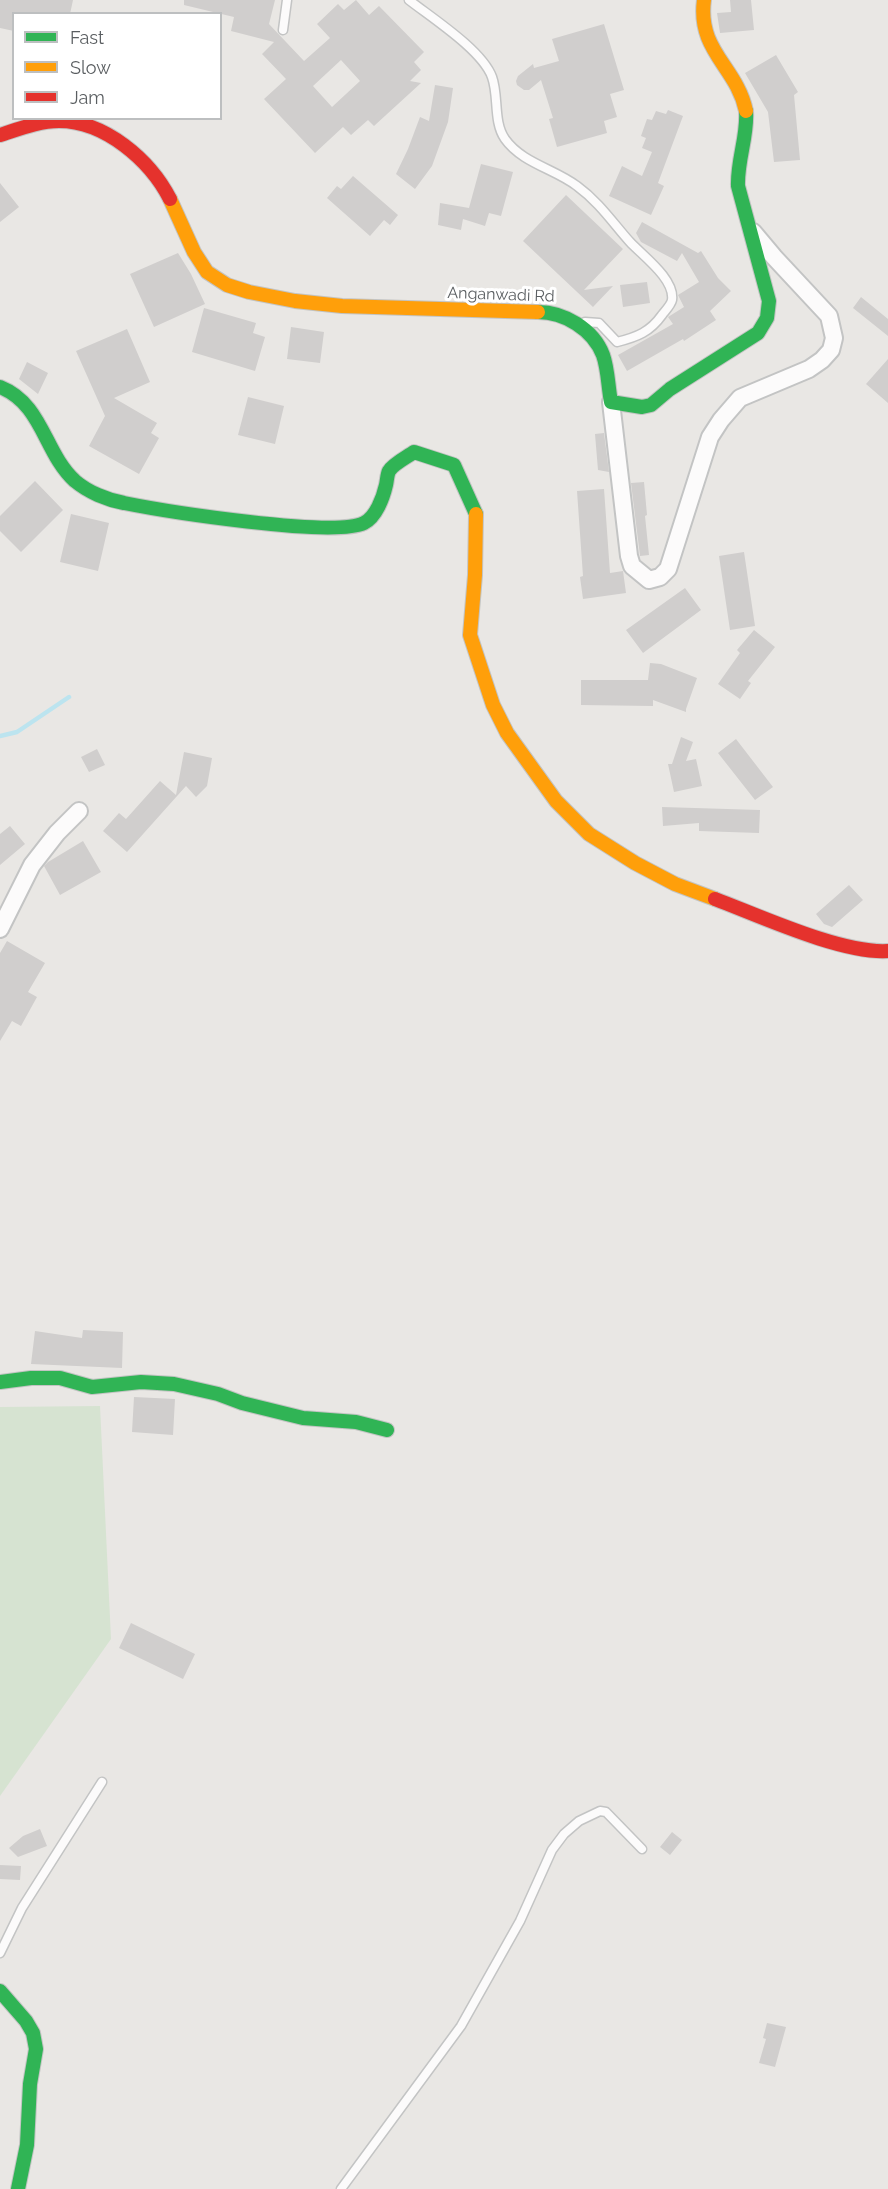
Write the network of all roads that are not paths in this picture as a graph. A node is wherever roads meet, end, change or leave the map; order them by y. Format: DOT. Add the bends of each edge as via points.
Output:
graph roads {
  1 [pos="287,0"];
  2 [pos="409,0"];
  3 [pos="704,0"];
  4 [pos="283,30"];
  5 [pos="0,135"];
  6 [pos="748,226"];
  7 [pos="575,321"];
  8 [pos="0,387"];
  9 [pos="611,402"];
  10 [pos="79,811"];
  11 [pos="0,929"];
  12 [pos="888,951"];
  13 [pos="0,1382"];
  14 [pos="387,1430"];
  15 [pos="102,1782"];
  16 [pos="642,1849"];
  17 [pos="0,1953"];
  18 [pos="0,1991"];
  19 [pos="18,2189"];
  20 [pos="341,2189"];
  1 -- 4 [label="lane"];
  2 -- 7 [label="lane" via="463,42 491,75 505,139 528,159 576,185 601,207 671,289 672,301 653,327 638,337 617,342 599,324"];
  3 -- 6 [label="street" via="702,26 747,112 738,180"];
  5 -- 7 [label="street, Anganwadi Rd" via="63,120 113,139 155,176 174,205 192,251 225,284 330,306 551,312"];
  6 -- 9 [label="street" via="769,301 764,326 651,405"];
  6 -- 9 [label="street" via="829,316 834,338 831,350 809,369 740,398 721,420 710,437 668,569 650,580 632,566 629,556"];
  7 -- 9 [label="street" via="603,354"];
  8 -- 12 [label="street" via="7,388 28,406 61,467 74,481 94,494 123,503 317,528 354,528 366,522 384,496 389,471 414,452 454,465 476,511 470,635 493,705 507,733 556,801 590,834 635,864 675,884 826,940 873,952"];
  10 -- 11 [label="street" via="32,866"];
  13 -- 14 [label="street" via="60,1378 104,1388 141,1382 174,1384 303,1418 356,1422"];
  15 -- 17 [label="lane" via="22,1908"];
  16 -- 20 [label="lane" via="606,1812 579,1821 564,1834 552,1850 520,1921 461,2026"];
  18 -- 19 [label="street" via="26,2021 36,2049 27,2145"];
}
